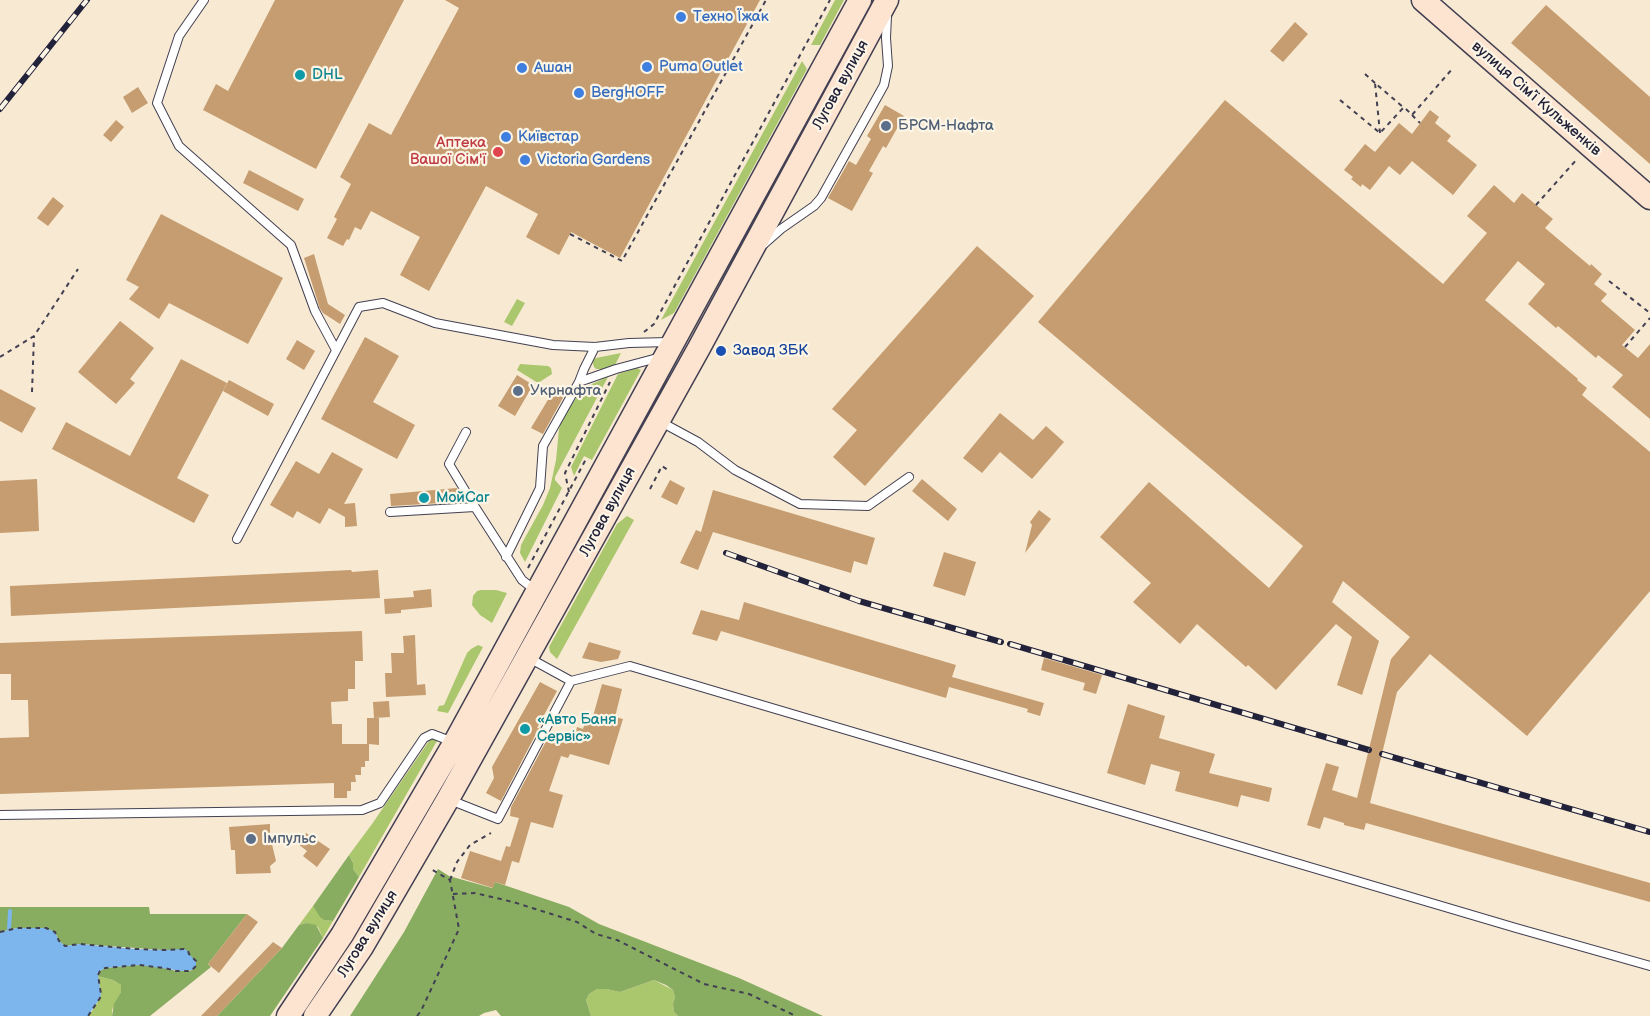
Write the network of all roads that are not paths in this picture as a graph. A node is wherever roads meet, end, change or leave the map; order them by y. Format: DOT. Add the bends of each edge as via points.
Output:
graph roads {
  1 [pos="204,0"];
  2 [pos="860,0"];
  3 [pos="888,0"];
  4 [pos="1423,0"];
  5 [pos="1650,198"];
  6 [pos="745,261"];
  7 [pos="595,347"];
  8 [pos="669,349"];
  9 [pos="336,350"];
  10 [pos="579,382"];
  11 [pos="658,420"];
  12 [pos="466,432"];
  13 [pos="909,477"];
  14 [pos="475,507"];
  15 [pos="390,512"];
  16 [pos="237,539"];
  17 [pos="506,557"];
  18 [pos="537,591"];
  19 [pos="528,658"];
  20 [pos="571,681"];
  21 [pos="455,742"];
  22 [pos="448,799"];
  23 [pos="0,816"];
  24 [pos="1650,966"];
  25 [pos="288,1016"];
  26 [pos="315,1016"];
  1 -- 9 [label="lane" via="178,36 157,103 179,146 291,245 315,311"];
  2 -- 8 [label="main road, Лугова вулиця"];
  3 -- 6 [label="main road, Лугова вулиця"];
  3 -- 6 [label="lane" via="888,66 884,85 821,198"];
  4 -- 5 [label="main road, вулиця Сімʼї Кульженків"];
  6 -- 11 [label="main road, Лугова вулиця"];
  7 -- 8 [label="lane" via="629,343"];
  7 -- 9 [label="lane" via="553,345 435,323 383,303 359,307"];
  7 -- 10 [label="lane"];
  8 -- 10 [label="lane"];
  8 -- 18 [label="main road, Лугова вулиця"];
  9 -- 16 [label="lane"];
  10 -- 17 [label="lane" via="543,446 540,488"];
  11 -- 13 [label="lane" via="698,442 735,470 800,504 868,506"];
  11 -- 19 [label="main road, Лугова вулиця"];
  12 -- 14 [label="lane" via="449,464"];
  14 -- 15 [label="lane"];
  14 -- 17 [label="lane"];
  17 -- 18 [label="lane" via="522,580"];
  18 -- 21 [label="main road, Лугова вулиця"];
  19 -- 20 [label="lane"];
  19 -- 22 [label="main road, Лугова вулиця"];
  20 -- 22 [label="lane" via="498,819"];
  20 -- 24 [label="lane" via="630,666"];
  21 -- 23 [label="lane" via="432,734 424,738 380,803 362,810"];
  21 -- 25 [label="main road, Лугова вулиця" via="342,935"];
  22 -- 26 [label="main road, Лугова вулиця" via="362,947"];
}
